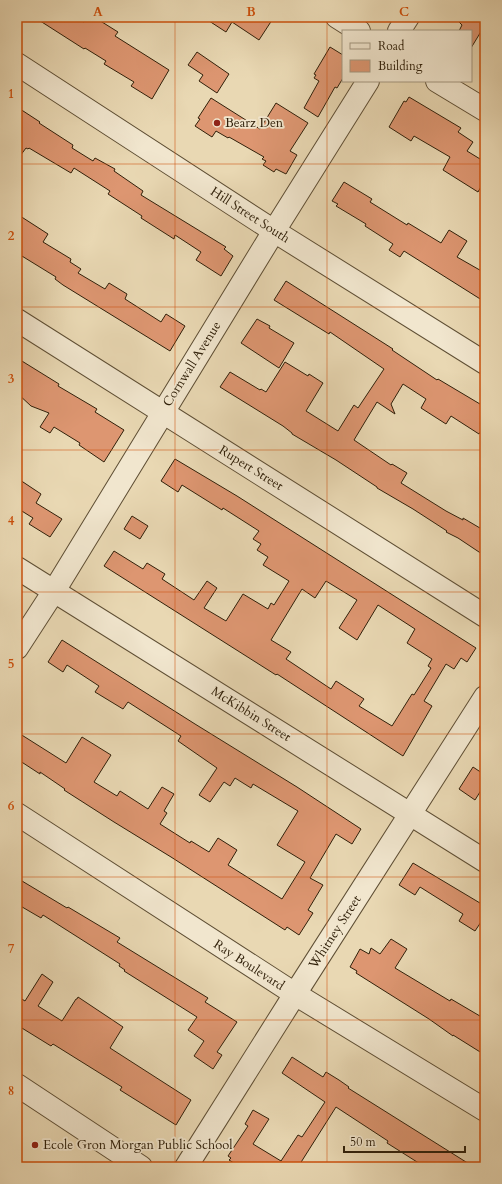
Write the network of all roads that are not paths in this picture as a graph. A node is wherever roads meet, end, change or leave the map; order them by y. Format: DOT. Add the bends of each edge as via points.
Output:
graph roads {
  1 [pos="337,17"];
  2 [pos="408,17"];
  3 [pos="356,30"];
  4 [pos="400,30"];
  5 [pos="17,64"];
  6 [pos="367,82"];
  7 [pos="440,82"];
  8 [pos="485,110"];
  9 [pos="274,231"];
  10 [pos="17,320"];
  11 [pos="485,363"];
  12 [pos="163,412"];
  13 [pos="17,568"];
  14 [pos="54,591"];
  15 [pos="485,616"];
  16 [pos="17,648"];
  17 [pos="485,697"];
  18 [pos="17,814"];
  19 [pos="411,814"];
  20 [pos="485,861"];
  21 [pos="295,994"];
  22 [pos="17,1085"];
  23 [pos="485,1110"];
  24 [pos="141,1167"];
  25 [pos="186,1167"];
  1 -- 3 [label="street"];
  2 -- 4 [label="street"];
  5 -- 9 [label="street, Hill Street South"];
  6 -- 9 [label="street, Cornwall Avenue"];
  7 -- 8 [label="street"];
  9 -- 11 [label="street, Hill Street South"];
  9 -- 12 [label="street, Cornwall Avenue"];
  10 -- 12 [label="street, Rupert Street"];
  12 -- 14 [label="street, Cornwall Avenue"];
  12 -- 15 [label="street, Rupert Street"];
  13 -- 14 [label="street, McKibbin Street"];
  14 -- 16 [label="street, Cornwall Avenue"];
  14 -- 19 [label="street, McKibbin Street"];
  17 -- 19 [label="street, Whitney Street"];
  18 -- 21 [label="street, Ray Boulevard"];
  19 -- 20 [label="street, McKibbin Street"];
  19 -- 21 [label="street, Whitney Street"];
  21 -- 23 [label="street, Ray Boulevard"];
  21 -- 25 [label="street, Whitney Street"];
  22 -- 24 [label="street"];
}
